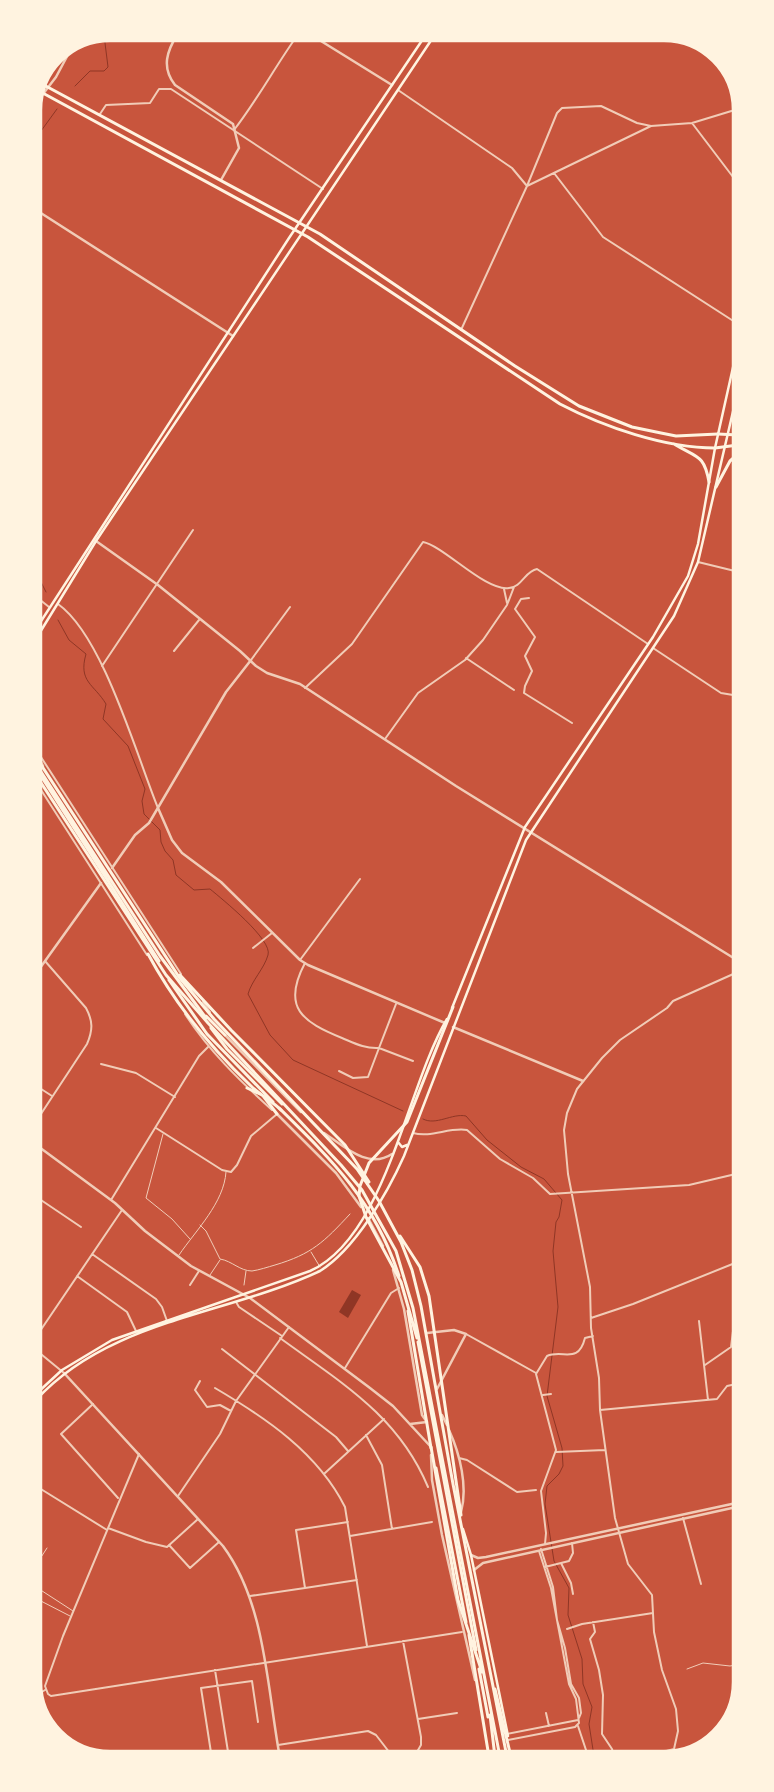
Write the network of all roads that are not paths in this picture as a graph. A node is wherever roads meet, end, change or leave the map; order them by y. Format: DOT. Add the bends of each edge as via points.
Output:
graph roads {
  1 [pos="173,41"];
  2 [pos="293,41"];
  3 [pos="321,41"];
  4 [pos="422,41"];
  5 [pos="431,41"];
  6 [pos="64,60"];
  7 [pos="392,85"];
  8 [pos="48,87"];
  9 [pos="45,89"];
  10 [pos="398,90"];
  11 [pos="44,94"];
  12 [pos="733,111"];
  13 [pos="100,114"];
  14 [pos="692,123"];
  15 [pos="650,126"];
  16 [pos="234,130"];
  17 [pos="554,173"];
  18 [pos="733,177"];
  19 [pos="221,180"];
  20 [pos="527,186"];
  21 [pos="323,188"];
  22 [pos="41,213"];
  23 [pos="300,222"];
  24 [pos="307,226"];
  25 [pos="295,229"];
  26 [pos="302,234"];
  27 [pos="733,321"];
  28 [pos="462,330"];
  29 [pos="228,333"];
  30 [pos="233,336"];
  31 [pos="733,367"];
  32 [pos="733,412"];
  33 [pos="718,434"];
  34 [pos="728,434"];
  35 [pos="733,434"];
  36 [pos="672,442"];
  37 [pos="733,446"];
  38 [pos="724,447"];
  39 [pos="715,448"];
  40 [pos="733,458"];
  41 [pos="709,482"];
  42 [pos="716,487"];
  43 [pos="193,530"];
  44 [pos="96,541"];
  45 [pos="698,562"];
  46 [pos="733,571"];
  47 [pos="158,585"];
  48 [pos="514,587"];
  49 [pos="504,589"];
  50 [pos="529,598"];
  51 [pos="41,601"];
  52 [pos="58,604"];
  53 [pos="506,605"];
  54 [pos="49,607"];
  55 [pos="290,607"];
  56 [pos="41,620"];
  57 [pos="200,620"];
  58 [pos="41,631"];
  59 [pos="648,644"];
  60 [pos="653,648"];
  61 [pos="174,651"];
  62 [pos="466,658"];
  63 [pos="251,660"];
  64 [pos="102,666"];
  65 [pos="305,688"];
  66 [pos="514,690"];
  67 [pos="733,695"];
  68 [pos="572,723"];
  69 [pos="385,739"];
  70 [pos="41,759"];
  71 [pos="41,760"];
  72 [pos="41,766"];
  73 [pos="41,772"];
  74 [pos="41,774"];
  75 [pos="41,777"];
  76 [pos="47,782"];
  77 [pos="41,783"];
  78 [pos="41,790"];
  79 [pos="158,808"];
  80 [pos="525,827"];
  81 [pos="531,830"];
  82 [pos="112,868"];
  83 [pos="360,879"];
  84 [pos="101,883"];
  85 [pos="486,924"];
  86 [pos="492,926"];
  87 [pos="272,933"];
  88 [pos="142,941"];
  89 [pos="253,948"];
  90 [pos="160,949"];
  91 [pos="733,958"];
  92 [pos="300,960"];
  93 [pos="45,961"];
  94 [pos="305,963"];
  95 [pos="41,967"];
  96 [pos="733,974"];
  97 [pos="396,1004"];
  98 [pos="453,1007"];
  99 [pos="200,1010"];
  100 [pos="445,1023"];
  101 [pos="453,1027"];
  102 [pos="225,1035"];
  103 [pos="208,1047"];
  104 [pos="379,1048"];
  105 [pos="413,1061"];
  106 [pos="101,1064"];
  107 [pos="339,1071"];
  108 [pos="583,1081"];
  109 [pos="254,1082"];
  110 [pos="247,1088"];
  111 [pos="41,1089"];
  112 [pos="52,1096"];
  113 [pos="263,1096"];
  114 [pos="175,1098"];
  115 [pos="283,1108"];
  116 [pos="41,1113"];
  117 [pos="277,1114"];
  118 [pos="315,1127"];
  119 [pos="156,1128"];
  120 [pos="164,1132"];
  121 [pos="412,1133"];
  122 [pos="398,1140"];
  123 [pos="409,1143"];
  124 [pos="41,1148"];
  125 [pos="349,1149"];
  126 [pos="395,1151"];
  127 [pos="226,1172"];
  128 [pos="733,1175"];
  129 [pos="572,1193"];
  130 [pos="376,1195"];
  131 [pos="41,1200"];
  132 [pos="111,1200"];
  133 [pos="379,1201"];
  134 [pos="122,1210"];
  135 [pos="365,1213"];
  136 [pos="350,1214"];
  137 [pos="368,1218"];
  138 [pos="200,1225"];
  139 [pos="81,1227"];
  140 [pos="395,1228"];
  141 [pos="190,1239"];
  142 [pos="311,1252"];
  143 [pos="92,1254"];
  144 [pos="178,1256"];
  145 [pos="220,1259"];
  146 [pos="733,1264"];
  147 [pos="320,1267"];
  148 [pos="246,1270"];
  149 [pos="199,1271"];
  150 [pos="77,1276"];
  151 [pos="208,1277"];
  152 [pos="190,1285"];
  153 [pos="244,1286"];
  154 [pos="399,1288"];
  155 [pos="243,1294"];
  156 [pos="247,1297"];
  157 [pos="236,1301"];
  158 [pos="591,1318"];
  159 [pos="167,1320"];
  160 [pos="700,1322"];
  161 [pos="289,1327"];
  162 [pos="41,1330"];
  163 [pos="136,1331"];
  164 [pos="427,1333"];
  165 [pos="466,1334"];
  166 [pos="733,1335"];
  167 [pos="593,1336"];
  168 [pos="281,1337"];
  169 [pos="222,1349"];
  170 [pos="41,1354"];
  171 [pos="705,1365"];
  172 [pos="345,1368"];
  173 [pos="424,1368"];
  174 [pos="63,1371"];
  175 [pos="254,1374"];
  176 [pos="536,1374"];
  177 [pos="200,1381"];
  178 [pos="733,1384"];
  179 [pos="215,1388"];
  180 [pos="436,1389"];
  181 [pos="41,1390"];
  182 [pos="551,1394"];
  183 [pos="41,1395"];
  184 [pos="543,1395"];
  185 [pos="708,1400"];
  186 [pos="236,1401"];
  187 [pos="93,1404"];
  188 [pos="600,1410"];
  189 [pos="230,1411"];
  190 [pos="440,1412"];
  191 [pos="428,1414"];
  192 [pos="384,1419"];
  193 [pos="427,1422"];
  194 [pos="410,1424"];
  195 [pos="366,1435"];
  196 [pos="431,1447"];
  197 [pos="605,1450"];
  198 [pos="348,1451"];
  199 [pos="558,1452"];
  200 [pos="139,1454"];
  201 [pos="458,1458"];
  202 [pos="324,1474"];
  203 [pos="428,1487"];
  204 [pos="41,1489"];
  205 [pos="536,1490"];
  206 [pos="177,1496"];
  207 [pos="118,1498"];
  208 [pos="733,1504"];
  209 [pos="733,1508"];
  210 [pos="460,1516"];
  211 [pos="683,1518"];
  212 [pos="198,1519"];
  213 [pos="348,1522"];
  214 [pos="432,1522"];
  215 [pos="107,1529"];
  216 [pos="392,1529"];
  217 [pos="619,1530"];
  218 [pos="350,1536"];
  219 [pos="464,1538"];
  220 [pos="219,1542"];
  221 [pos="572,1543"];
  222 [pos="557,1544"];
  223 [pos="170,1545"];
  224 [pos="547,1545"];
  225 [pos="47,1548"];
  226 [pos="540,1549"];
  227 [pos="471,1555"];
  228 [pos="41,1557"];
  229 [pos="560,1563"];
  230 [pos="545,1568"];
  231 [pos="474,1570"];
  232 [pos="357,1580"];
  233 [pos="701,1584"];
  234 [pos="305,1588"];
  235 [pos="41,1590"];
  236 [pos="573,1594"];
  237 [pos="250,1596"];
  238 [pos="41,1602"];
  239 [pos="74,1611"];
  240 [pos="654,1613"];
  241 [pos="71,1617"];
  242 [pos="593,1622"];
  243 [pos="567,1629"];
  244 [pos="462,1632"];
  245 [pos="404,1641"];
  246 [pos="367,1646"];
  247 [pos="477,1659"];
  248 [pos="264,1662"];
  249 [pos="733,1666"];
  250 [pos="686,1669"];
  251 [pos="215,1670"];
  252 [pos="490,1676"];
  253 [pos="486,1685"];
  254 [pos="218,1686"];
  255 [pos="477,1689"];
  256 [pos="45,1690"];
  257 [pos="546,1713"];
  258 [pos="457,1714"];
  259 [pos="418,1719"];
  260 [pos="578,1720"];
  261 [pos="258,1722"];
  262 [pos="548,1726"];
  263 [pos="578,1726"];
  264 [pos="507,1734"];
  265 [pos="508,1740"];
  266 [pos="493,1744"];
  267 [pos="278,1745"];
  268 [pos="670,1750"];
  269 [pos="211,1751"];
  270 [pos="228,1751"];
  271 [pos="279,1751"];
  272 [pos="388,1751"];
  273 [pos="418,1751"];
  274 [pos="488,1751"];
  275 [pos="494,1751"];
  276 [pos="494,1751"];
  277 [pos="499,1751"];
  278 [pos="506,1751"];
  279 [pos="510,1751"];
  280 [pos="510,1751"];
  281 [pos="586,1751"];
  282 [pos="613,1751"];
  1 -- 16 [label="street" via="166,58 170,78 175,85 233,124"];
  2 -- 16 [label="street" via="251,109"];
  3 -- 7 [label="street"];
  4 -- 7 [label="main road"];
  5 -- 10 [label="main road"];
  6 -- 8 [label="street"];
  7 -- 21 [label="main road"];
  8 -- 9 [label="street"];
  8 -- 13 [label="main road"];
  10 -- 20 [label="street" via="512,168"];
  10 -- 24 [label="main road"];
  11 -- 25 [label="main road"];
  12 -- 14 [label="street"];
  13 -- 16 [label="street" via="106,105 150,103 159,89 165,88"];
  13 -- 19 [label="main road"];
  14 -- 15 [label="street"];
  14 -- 18 [label="street"];
  15 -- 17 [label="street"];
  15 -- 20 [label="street" via="601,106 562,108 557,113"];
  16 -- 19 [label="street" via="239,148"];
  16 -- 21 [label="street"];
  17 -- 20 [label="street"];
  17 -- 27 [label="street" via="603,237"];
  19 -- 23 [label="main road"];
  20 -- 28 [label="street"];
  21 -- 23 [label="main road"];
  22 -- 29 [label="street"];
  23 -- 24 [label="main road"];
  23 -- 25 [label="main road"];
  24 -- 26 [label="main road"];
  24 -- 28 [label="main road"];
  25 -- 26 [label="main road"];
  25 -- 29 [label="main road"];
  26 -- 30 [label="main road"];
  26 -- 36 [label="main road" via="560,404 612,427"];
  28 -- 33 [label="main road" via="565,398 593,412 632,427 676,436"];
  29 -- 30 [label="street"];
  29 -- 54 [label="main road"];
  30 -- 44 [label="main road"];
  31 -- 33 [label="main road"];
  32 -- 34 [label="main road"];
  33 -- 34 [label="main road"];
  33 -- 39 [label="main road"];
  34 -- 35 [label="main road"];
  34 -- 38 [label="main road"];
  36 -- 39 [label="main road"];
  36 -- 41 [label="main road" via="702,460"];
  37 -- 38 [label="main road"];
  38 -- 39 [label="main road"];
  38 -- 42 [label="main road"];
  39 -- 41 [label="main road"];
  40 -- 42 [label="main road"];
  41 -- 59 [label="main road" via="698,544 688,576"];
  42 -- 45 [label="main road"];
  43 -- 47 [label="street"];
  44 -- 47 [label="street"];
  44 -- 52 [label="main road"];
  45 -- 46 [label="street"];
  45 -- 60 [label="main road" via="684,598"];
  47 -- 57 [label="street"];
  47 -- 64 [label="street"];
  48 -- 49 [label="street"];
  48 -- 53 [label="street"];
  48 -- 59 [label="street" via="537,569"];
  49 -- 53 [label="street"];
  49 -- 65 [label="street" via="423,542 352,644"];
  50 -- 68 [label="street" via="521,599 515,608 535,638 525,656 532,671 524,692"];
  51 -- 54 [label="street"];
  52 -- 58 [label="main road"];
  52 -- 64 [label="street" via="71,614"];
  53 -- 62 [label="street"];
  54 -- 56 [label="main road"];
  55 -- 63 [label="street"];
  57 -- 61 [label="street"];
  57 -- 63 [label="street"];
  59 -- 80 [label="main road"];
  60 -- 67 [label="street" via="721,693"];
  60 -- 81 [label="main road"];
  62 -- 66 [label="street"];
  62 -- 69 [label="street" via="418,693"];
  63 -- 65 [label="street" via="267,673"];
  63 -- 79 [label="street" via="226,692"];
  64 -- 79 [label="street"];
  65 -- 69 [label="street"];
  69 -- 80 [label="street"];
  70 -- 82 [label="street"];
  71 -- 90 [label="main road"];
  72 -- 76 [label="street"];
  73 -- 76 [label="main road"];
  74 -- 76 [label="main road"];
  75 -- 76 [label="street"];
  76 -- 99 [label="main road" via="160,956"];
  76 -- 109 [label="main road" via="188,1010"];
  77 -- 88 [label="main road"];
  78 -- 84 [label="street"];
  79 -- 82 [label="street"];
  79 -- 87 [label="street" via="172,840 182,853 222,882"];
  80 -- 81 [label="street"];
  80 -- 85 [label="main road"];
  81 -- 86 [label="main road"];
  81 -- 91 [label="street"];
  82 -- 102 [label="street" via="175,966"];
  83 -- 92 [label="street"];
  84 -- 93 [label="street"];
  84 -- 103 [label="street"];
  85 -- 86 [label="main road"];
  85 -- 98 [label="main road"];
  86 -- 101 [label="main road"];
  87 -- 89 [label="street"];
  87 -- 92 [label="street"];
  88 -- 113 [label="main road" via="174,998 218,1052"];
  88 -- 173 [label="main road" via="189,1002 336,1159 368,1200 402,1267"];
  90 -- 125 [label="main road" via="224,1023"];
  90 -- 219 [label="main road" via="207,1012 357,1169 394,1227 420,1298"];
  92 -- 94 [label="street"];
  93 -- 95 [label="street"];
  93 -- 112 [label="street" via="86,1008 92,1023 87,1044"];
  94 -- 97 [label="street"];
  94 -- 104 [label="street" via="295,991 303,1017 316,1027 369,1048"];
  96 -- 108 [label="street" via="673,1001 620,1040"];
  97 -- 100 [label="street"];
  97 -- 104 [label="street"];
  98 -- 100 [label="main road"];
  98 -- 173 [label="main road" via="407,1122 369,1163 361,1179 360,1191 366,1217 401,1282"];
  99 -- 102 [label="main road"];
  99 -- 115 [label="main road" via="224,1046"];
  100 -- 122 [label="main road"];
  101 -- 108 [label="street"];
  101 -- 121 [label="main road"];
  102 -- 118 [label="street"];
  103 -- 110 [label="street"];
  103 -- 114 [label="street" via="199,1056"];
  104 -- 105 [label="street"];
  104 -- 107 [label="street" via="368,1077 353,1078"];
  106 -- 114 [label="street" via="136,1074"];
  108 -- 129 [label="street" via="564,1125"];
  109 -- 113 [label="main road"];
  109 -- 115 [label="main road"];
  110 -- 113 [label="main road"];
  110 -- 117 [label="street"];
  111 -- 112 [label="street"];
  112 -- 116 [label="street"];
  113 -- 115 [label="main road"];
  113 -- 117 [label="main road"];
  114 -- 119 [label="street"];
  115 -- 191 [label="main road" via="344,1174 380,1229 402,1288"];
  117 -- 127 [label="street" via="251,1136 235,1169"];
  117 -- 135 [label="street" via="336,1173"];
  118 -- 125 [label="street"];
  118 -- 130 [label="street" via="349,1161"];
  119 -- 120 [label="street"];
  119 -- 132 [label="street"];
  120 -- 127 [label="street"];
  120 -- 141 [label="street" via="146,1198"];
  121 -- 123 [label="main road"];
  121 -- 129 [label="street" via="467,1130 500,1159 533,1178 550,1194"];
  122 -- 123 [label="main road" via="402,1147"];
  122 -- 126 [label="main road"];
  123 -- 133 [label="main road"];
  124 -- 132 [label="street"];
  125 -- 126 [label="street" via="360,1157 373,1159 387,1157"];
  125 -- 130 [label="main road"];
  126 -- 130 [label="main road"];
  127 -- 138 [label="street" via="225,1185 218,1200"];
  128 -- 129 [label="street" via="689,1186"];
  129 -- 158 [label="street" via="590,1287"];
  130 -- 133 [label="street"];
  130 -- 135 [label="main road"];
  131 -- 139 [label="street"];
  132 -- 134 [label="street"];
  133 -- 137 [label="main road"];
  133 -- 140 [label="street"];
  134 -- 143 [label="street"];
  134 -- 144 [label="street"];
  135 -- 137 [label="street"];
  135 -- 147 [label="main road" via="337,1253"];
  136 -- 142 [label="street"];
  137 -- 154 [label="street" via="388,1256"];
  137 -- 156 [label="main road" via="331,1264 312,1275"];
  138 -- 141 [label="street"];
  138 -- 145 [label="street"];
  140 -- 164 [label="street" via="413,1271"];
  140 -- 219 [label="main road" via="415,1258 425,1282 434,1322"];
  141 -- 144 [label="street"];
  142 -- 147 [label="street"];
  142 -- 148 [label="street" via="264,1268"];
  143 -- 150 [label="street"];
  143 -- 159 [label="street" via="156,1299"];
  144 -- 149 [label="street"];
  145 -- 148 [label="street" via="230,1260"];
  145 -- 151 [label="street"];
  146 -- 158 [label="street"];
  147 -- 155 [label="main road"];
  148 -- 153 [label="street"];
  149 -- 151 [label="street"];
  149 -- 152 [label="street"];
  150 -- 162 [label="street"];
  150 -- 163 [label="street" via="127,1312"];
  151 -- 155 [label="street"];
  154 -- 172 [label="street" via="391,1293"];
  154 -- 193 [label="street" via="422,1415"];
  155 -- 156 [label="street"];
  155 -- 159 [label="main road"];
  156 -- 157 [label="main road"];
  156 -- 161 [label="street"];
  157 -- 168 [label="street" via="239,1307"];
  157 -- 174 [label="main road" via="114,1343"];
  158 -- 167 [label="street"];
  159 -- 163 [label="main road"];
  160 -- 171 [label="street"];
  161 -- 168 [label="street"];
  161 -- 172 [label="street"];
  163 -- 174 [label="main road" via="101,1346"];
  164 -- 165 [label="street" via="454,1330"];
  164 -- 180 [label="street"];
  165 -- 176 [label="street"];
  165 -- 180 [label="street"];
  166 -- 171 [label="street" via="732,1347"];
  167 -- 176 [label="street" via="585,1338 583,1346 572,1355 551,1354 544,1359"];
  167 -- 188 [label="street"];
  168 -- 175 [label="street"];
  168 -- 192 [label="street"];
  169 -- 175 [label="street"];
  170 -- 174 [label="street"];
  171 -- 185 [label="street"];
  172 -- 194 [label="street" via="393,1406"];
  173 -- 253 [label="main road"];
  174 -- 181 [label="main road"];
  174 -- 183 [label="main road"];
  174 -- 187 [label="street"];
  175 -- 186 [label="street"];
  175 -- 198 [label="street" via="336,1437"];
  176 -- 184 [label="street"];
  177 -- 189 [label="street" via="195,1390 204,1405 220,1405"];
  178 -- 185 [label="street" via="719,1398"];
  179 -- 186 [label="street"];
  180 -- 190 [label="street"];
  182 -- 184 [label="street"];
  184 -- 199 [label="street"];
  185 -- 188 [label="street"];
  186 -- 189 [label="street"];
  186 -- 202 [label="street" via="311,1457"];
  187 -- 200 [label="street"];
  187 -- 207 [label="street" via="61,1434"];
  188 -- 197 [label="street"];
  189 -- 206 [label="street" via="212,1447"];
  190 -- 201 [label="street" via="456,1445"];
  190 -- 210 [label="main road"];
  191 -- 193 [label="main road"];
  191 -- 275 [label="main road"];
  192 -- 195 [label="street"];
  192 -- 203 [label="street" via="415,1459"];
  193 -- 194 [label="street"];
  193 -- 196 [label="main road"];
  194 -- 196 [label="street"];
  195 -- 198 [label="street"];
  195 -- 216 [label="street" via="382,1465"];
  196 -- 244 [label="street" via="432,1480"];
  196 -- 247 [label="main road" via="448,1554 460,1608"];
  196 -- 255 [label="main road"];
  197 -- 199 [label="street"];
  197 -- 217 [label="street"];
  198 -- 202 [label="street"];
  199 -- 224 [label="street" via="546,1472 541,1491"];
  200 -- 206 [label="street"];
  200 -- 207 [label="street"];
  201 -- 205 [label="street" via="468,1460 517,1492"];
  201 -- 210 [label="street" via="464,1500"];
  202 -- 213 [label="street" via="345,1507"];
  204 -- 215 [label="street"];
  206 -- 212 [label="street"];
  207 -- 215 [label="street"];
  208 -- 217 [label="street"];
  209 -- 211 [label="street"];
  210 -- 227 [label="main road"];
  211 -- 217 [label="street"];
  211 -- 233 [label="street"];
  212 -- 220 [label="street"];
  212 -- 223 [label="street"];
  213 -- 218 [label="street"];
  213 -- 234 [label="street" via="296,1530"];
  214 -- 216 [label="street"];
  215 -- 223 [label="street" via="146,1542"];
  215 -- 239 [label="street"];
  216 -- 218 [label="street"];
  217 -- 221 [label="street"];
  217 -- 222 [label="street"];
  217 -- 240 [label="street" via="628,1564 652,1595"];
  218 -- 232 [label="street"];
  219 -- 252 [label="main road"];
  220 -- 223 [label="street" via="190,1568"];
  220 -- 237 [label="street" via="239,1570"];
  221 -- 222 [label="street"];
  221 -- 229 [label="street" via="572,1558"];
  222 -- 224 [label="street"];
  224 -- 226 [label="street"];
  224 -- 227 [label="street" via="482,1558"];
  225 -- 228 [label="street"];
  226 -- 230 [label="street"];
  226 -- 231 [label="street" via="479,1564"];
  226 -- 260 [label="street" via="551,1588 569,1684 576,1699"];
  227 -- 231 [label="main road"];
  229 -- 230 [label="street"];
  229 -- 236 [label="street"];
  230 -- 260 [label="street" via="553,1587 571,1684 578,1698 581,1714"];
  231 -- 264 [label="main road"];
  232 -- 234 [label="street"];
  232 -- 246 [label="street"];
  234 -- 237 [label="street"];
  235 -- 239 [label="street"];
  237 -- 248 [label="street"];
  238 -- 241 [label="street"];
  239 -- 241 [label="street"];
  240 -- 242 [label="street"];
  240 -- 268 [label="street" via="654,1632 662,1670 674,1701 678,1731 674,1749"];
  241 -- 256 [label="street"];
  242 -- 243 [label="street"];
  242 -- 282 [label="street" via="595,1632 590,1639 599,1670 602,1734"];
  244 -- 245 [label="street"];
  244 -- 255 [label="street"];
  245 -- 246 [label="street"];
  245 -- 259 [label="street"];
  246 -- 248 [label="street"];
  247 -- 253 [label="main road"];
  247 -- 266 [label="main road"];
  248 -- 251 [label="street"];
  248 -- 267 [label="street"];
  249 -- 250 [label="street" via="703,1663"];
  251 -- 254 [label="street"];
  251 -- 256 [label="street" via="52,1696"];
  252 -- 278 [label="main road"];
  252 -- 279 [label="main road"];
  253 -- 266 [label="main road"];
  253 -- 277 [label="main road"];
  254 -- 261 [label="street" via="252,1681"];
  254 -- 269 [label="street" via="201,1688"];
  254 -- 270 [label="street"];
  255 -- 274 [label="main road"];
  257 -- 262 [label="street"];
  258 -- 259 [label="street"];
  259 -- 273 [label="street" via="421,1745"];
  260 -- 262 [label="street"];
  260 -- 263 [label="street"];
  262 -- 264 [label="street"];
  263 -- 265 [label="street"];
  263 -- 281 [label="street"];
  264 -- 265 [label="main road"];
  265 -- 280 [label="main road"];
  266 -- 276 [label="main road"];
  267 -- 271 [label="street"];
  267 -- 272 [label="street" via="368,1731 376,1735"];
}
